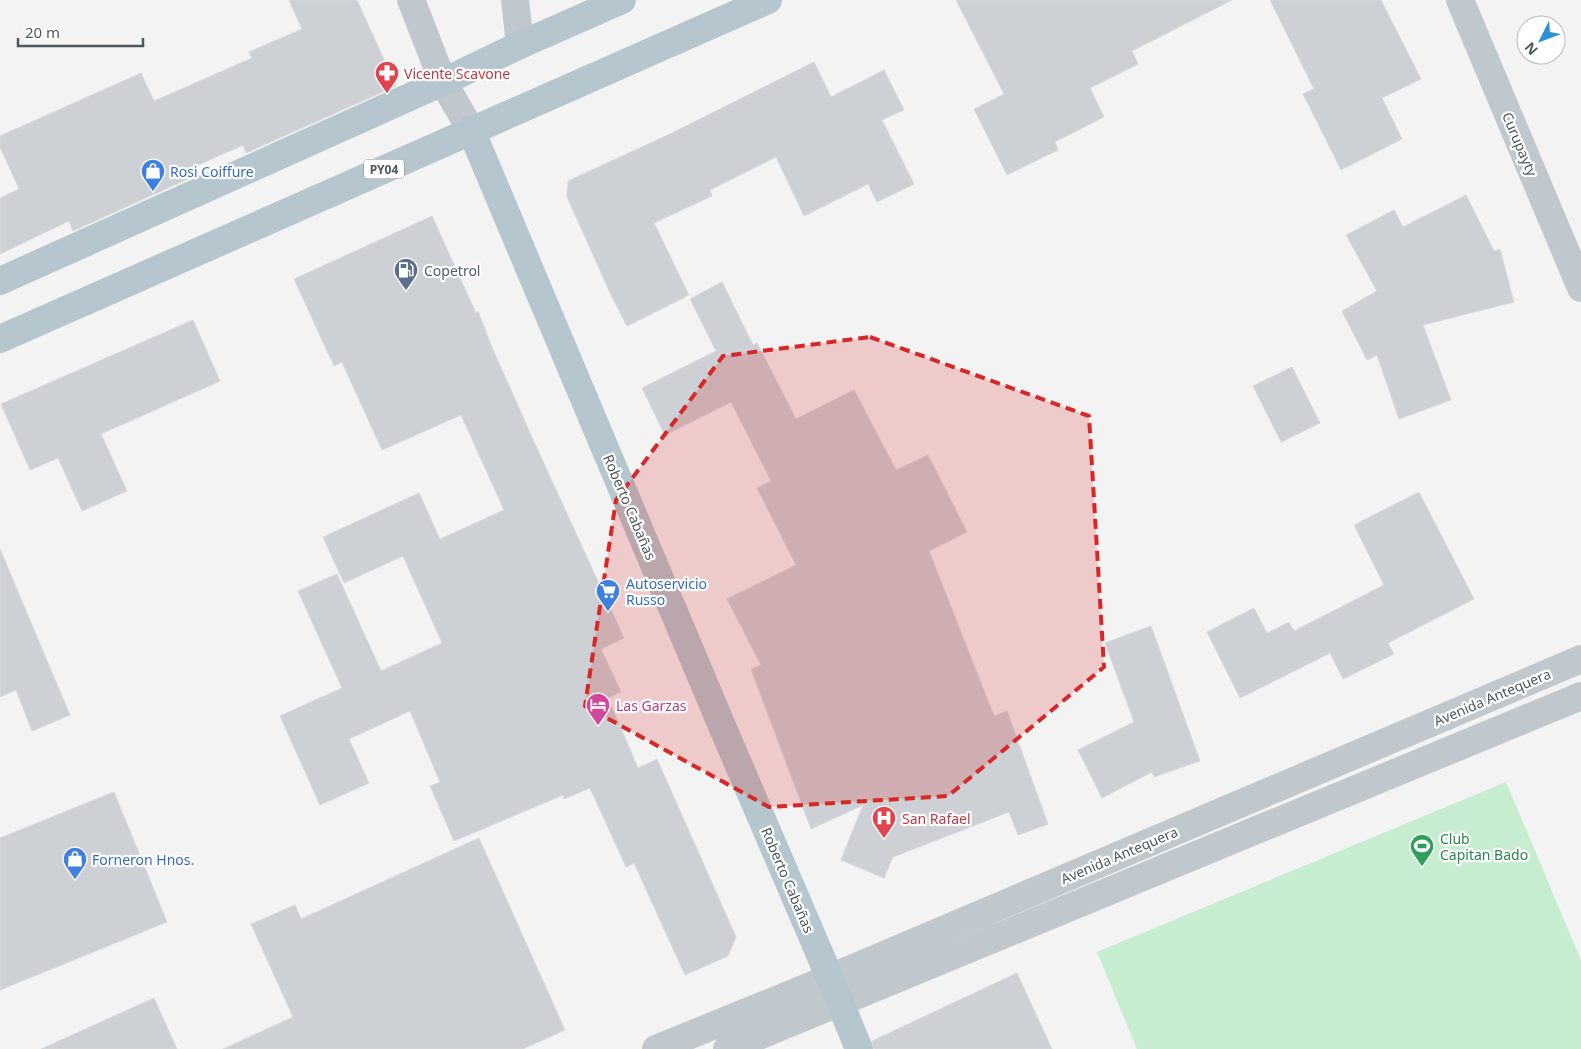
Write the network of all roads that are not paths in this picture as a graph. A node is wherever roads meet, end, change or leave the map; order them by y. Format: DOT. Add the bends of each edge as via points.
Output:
graph roads {
  1 [pos="411,0"];
  2 [pos="515,0"];
  3 [pos="622,0"];
  4 [pos="768,0"];
  5 [pos="1460,0"];
  6 [pos="520,45"];
  7 [pos="443,82"];
  8 [pos="471,130"];
  9 [pos="0,281"];
  10 [pos="1581,288"];
  11 [pos="0,339"];
  12 [pos="1581,659"];
  13 [pos="1581,696"];
  14 [pos="834,990"];
  15 [pos="656,1049"];
  16 [pos="727,1049"];
  17 [pos="859,1049"];
  1 -- 7 [label="street"];
  2 -- 6 [label="street"];
  3 -- 6 [label="main road"];
  4 -- 8 [label="main road, PY04"];
  5 -- 10 [label="street, Curupayty"];
  6 -- 7 [label="main road"];
  7 -- 8 [label="street"];
  7 -- 9 [label="main road"];
  8 -- 11 [label="main road, PY04"];
  8 -- 14 [label="main road, Roberto Cabañas"];
  12 -- 14 [label="street, Avenida Antequera"];
  13 -- 14 [label="street, Avenida Antequera"];
  14 -- 15 [label="street, Avenida Antequera"];
  14 -- 16 [label="street, Avenida Antequera"];
  14 -- 17 [label="main road, Roberto Cabañas"];
}
